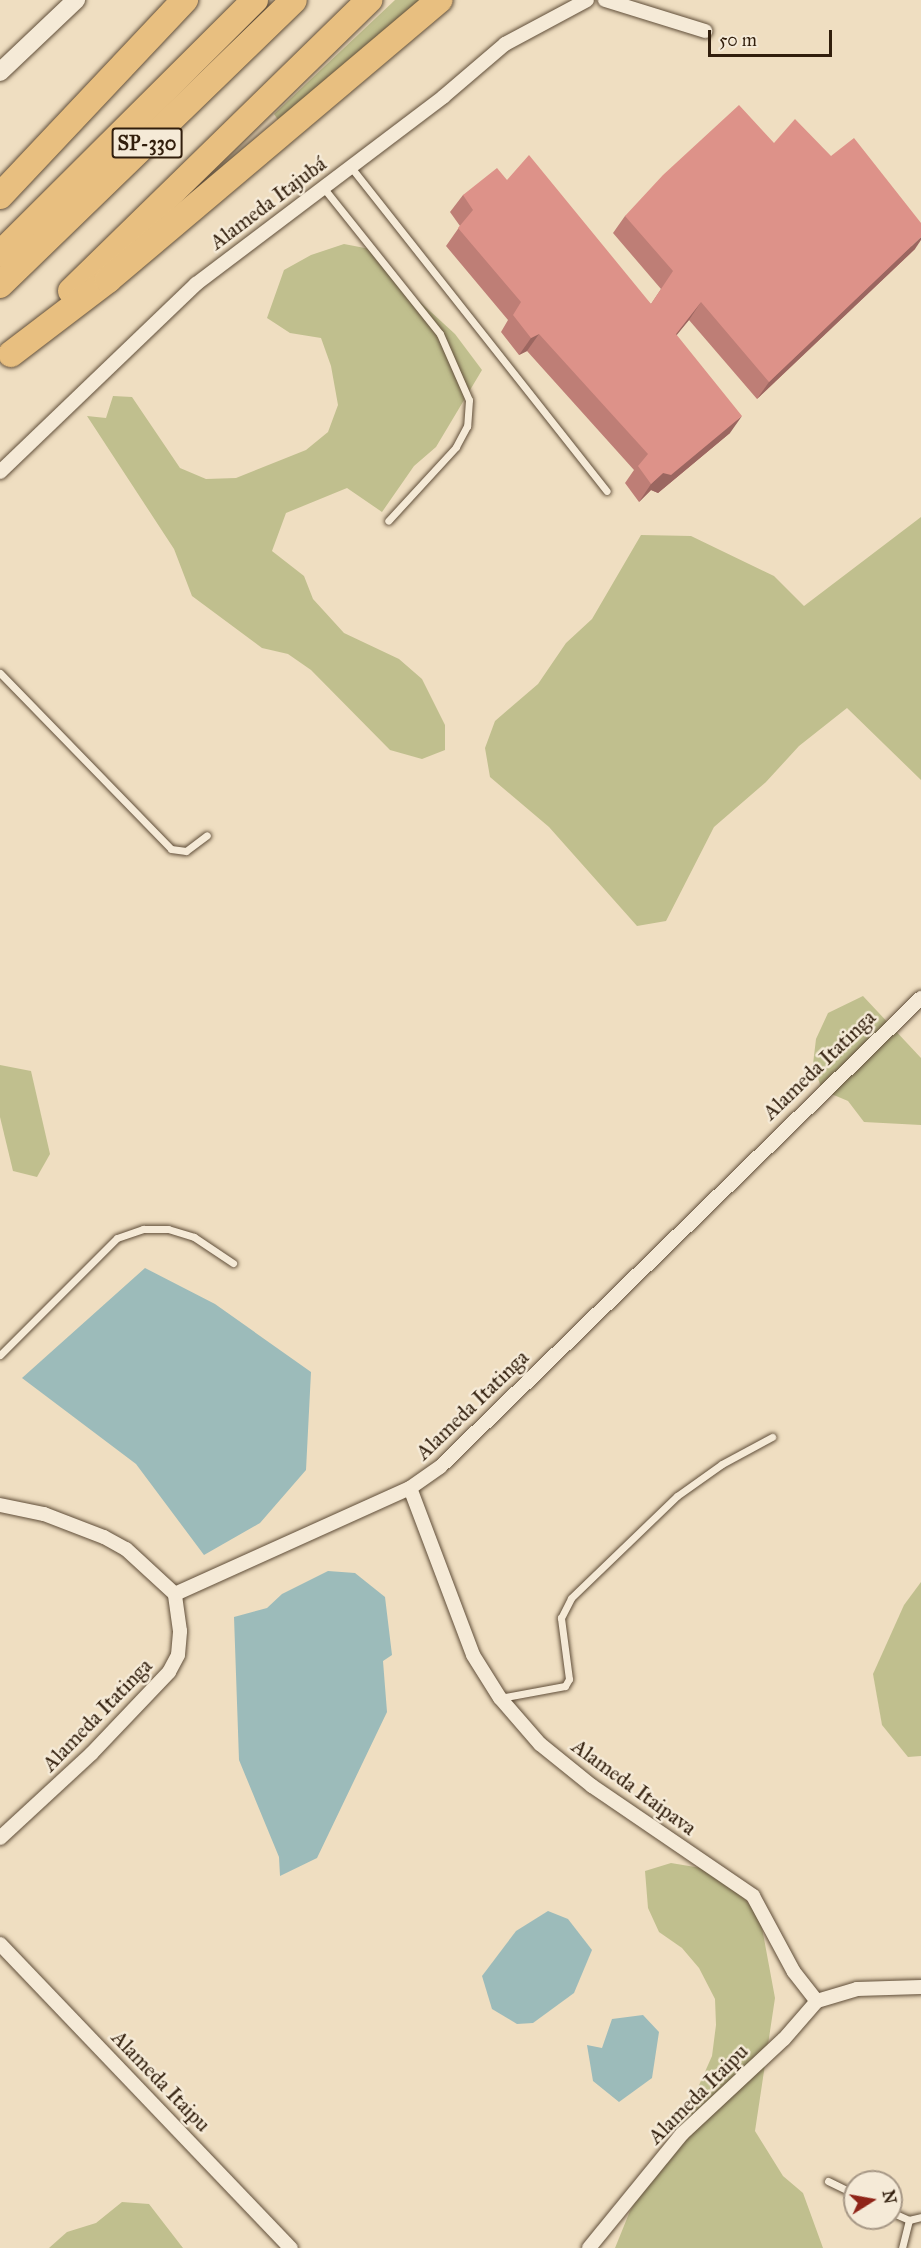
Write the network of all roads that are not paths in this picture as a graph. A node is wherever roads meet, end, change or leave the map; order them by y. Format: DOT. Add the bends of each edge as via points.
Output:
graph roads {
  1 [pos="76,0"];
  2 [pos="170,0"];
  3 [pos="185,0"];
  4 [pos="255,0"];
  5 [pos="294,0"];
  6 [pos="369,0"];
  7 [pos="439,0"];
  8 [pos="587,0"];
  9 [pos="605,0"];
  10 [pos="705,31"];
  11 [pos="0,72"];
  12 [pos="350,166"];
  13 [pos="322,186"];
  14 [pos="7,189"];
  15 [pos="0,254"];
  16 [pos="0,285"];
  17 [pos="5,359"];
  18 [pos="0,472"];
  19 [pos="607,491"];
  20 [pos="388,521"];
  21 [pos="0,673"];
  22 [pos="207,836"];
  23 [pos="921,998"];
  24 [pos="233,1263"];
  25 [pos="0,1355"];
  26 [pos="772,1437"];
  27 [pos="410,1488"];
  28 [pos="0,1505"];
  29 [pos="175,1594"];
  30 [pos="500,1698"];
  31 [pos="0,1838"];
  32 [pos="0,1944"];
  33 [pos="921,1987"];
  34 [pos="817,2001"];
  35 [pos="828,2181"];
  36 [pos="843,2188"];
  37 [pos="903,2217"];
  38 [pos="921,2217"];
  39 [pos="909,2220"];
  40 [pos="291,2248"];
  41 [pos="589,2248"];
  42 [pos="902,2248"];
  1 -- 11 [label="street"];
  2 -- 14 [label="highway"];
  3 -- 14 [label="highway"];
  4 -- 15 [label="highway, SP-330"];
  5 -- 16 [label="highway, SP-330"];
  6 -- 17 [label="highway"];
  7 -- 17 [label="highway" via="108,280"];
  8 -- 12 [label="street, Alameda Itajubá" via="505,44 443,97"];
  9 -- 10 [label="street"];
  12 -- 13 [label="street, Alameda Itajubá"];
  12 -- 19 [label="lane"];
  13 -- 18 [label="street, Alameda Itajubá" via="196,284"];
  13 -- 20 [label="lane" via="440,334 469,400 467,426 456,447"];
  21 -- 22 [label="lane" via="171,849 186,851"];
  23 -- 27 [label="street, Alameda Itatinga" via="440,1467"];
  24 -- 25 [label="lane" via="194,1237 168,1229 143,1229 117,1238"];
  26 -- 30 [label="lane" via="722,1464 677,1496 572,1598 561,1618 569,1679 565,1686"];
  27 -- 29 [label="street, Alameda Itatinga"];
  27 -- 30 [label="street, Alameda Itaipava" via="473,1655"];
  28 -- 29 [label="street" via="44,1514 104,1537 126,1549"];
  29 -- 31 [label="street, Alameda Itatinga" via="178,1655 169,1672 91,1754"];
  30 -- 34 [label="street, Alameda Itaipava" via="540,1744 592,1786 753,1896 794,1972"];
  32 -- 40 [label="street, Alameda Itaipu"];
  33 -- 34 [label="street" via="857,1989"];
  34 -- 41 [label="street, Alameda Itaipu" via="784,2039 682,2134"];
  35 -- 36 [label="lane"];
  37 -- 39 [label="lane"];
  38 -- 39 [label="lane"];
  39 -- 42 [label="lane"];
}
